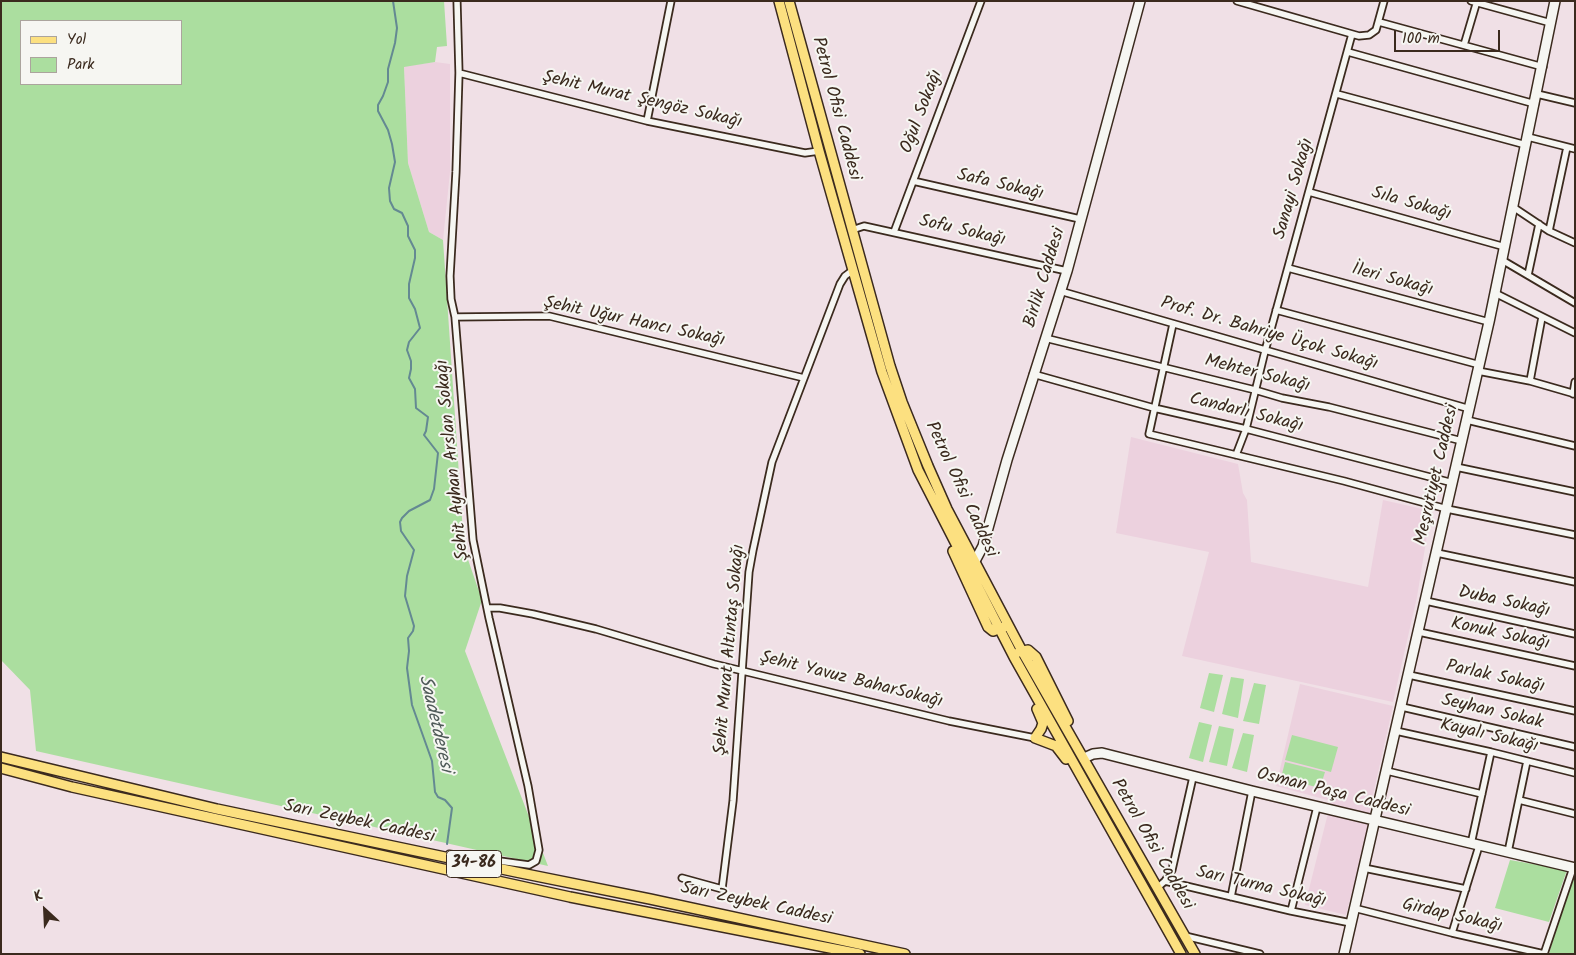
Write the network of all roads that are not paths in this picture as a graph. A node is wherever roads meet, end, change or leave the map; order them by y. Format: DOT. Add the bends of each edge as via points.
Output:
graph roads {
  1 [pos="457,1"];
  2 [pos="671,1"];
  3 [pos="780,1"];
  4 [pos="789,1"];
  5 [pos="981,1"];
  6 [pos="1140,1"];
  7 [pos="1236,1"];
  8 [pos="1384,1"];
  9 [pos="1555,1"];
  10 [pos="1475,2"];
  11 [pos="1379,22"];
  12 [pos="1550,23"];
  13 [pos="1352,34"];
  14 [pos="1464,46"];
  15 [pos="1348,52"];
  16 [pos="1543,67"];
  17 [pos="459,72"];
  18 [pos="1337,94"];
  19 [pos="1538,94"];
  20 [pos="1575,103"];
  21 [pos="1535,104"];
  22 [pos="647,121"];
  23 [pos="1527,141"];
  24 [pos="1567,147"];
  25 [pos="1575,149"];
  26 [pos="819,151"];
  27 [pos="913,181"];
  28 [pos="1309,192"];
  29 [pos="1513,206"];
  30 [pos="1080,219"];
  31 [pos="1539,224"];
  32 [pos="852,230"];
  33 [pos="1549,231"];
  34 [pos="894,232"];
  35 [pos="842,233"];
  36 [pos="1575,243"];
  37 [pos="1505,247"];
  38 [pos="1502,260"];
  39 [pos="1288,268"];
  40 [pos="853,270"];
  41 [pos="1067,271"];
  42 [pos="1528,275"];
  43 [pos="1060,291"];
  44 [pos="1495,293"];
  45 [pos="1575,303"];
  46 [pos="1276,310"];
  47 [pos="455,317"];
  48 [pos="1542,317"];
  49 [pos="1489,322"];
  50 [pos="1172,324"];
  51 [pos="1575,333"];
  52 [pos="1045,338"];
  53 [pos="1265,351"];
  54 [pos="1162,367"];
  55 [pos="1479,368"];
  56 [pos="1033,374"];
  57 [pos="804,378"];
  58 [pos="1530,381"];
  59 [pos="1575,382"];
  60 [pos="1255,390"];
  61 [pos="1574,394"];
  62 [pos="1154,408"];
  63 [pos="1470,409"];
  64 [pos="1467,420"];
  65 [pos="1246,429"];
  66 [pos="1462,441"];
  67 [pos="1575,446"];
  68 [pos="1236,455"];
  69 [pos="1456,467"];
  70 [pos="1453,482"];
  71 [pos="1575,492"];
  72 [pos="1447,509"];
  73 [pos="1575,535"];
  74 [pos="1437,553"];
  75 [pos="975,562"];
  76 [pos="1575,582"];
  77 [pos="1426,601"];
  78 [pos="487,608"];
  79 [pos="1004,627"];
  80 [pos="1419,632"];
  81 [pos="1575,634"];
  82 [pos="1018,654"];
  83 [pos="1575,666"];
  84 [pos="742,670"];
  85 [pos="1409,675"];
  86 [pos="1402,707"];
  87 [pos="1575,711"];
  88 [pos="1396,731"];
  89 [pos="1035,738"];
  90 [pos="1575,747"];
  91 [pos="1,751"];
  92 [pos="1492,752"];
  93 [pos="1,757"];
  94 [pos="1084,758"];
  95 [pos="1527,761"];
  96 [pos="44,766"];
  97 [pos="4,770"];
  98 [pos="1387,771"];
  99 [pos="1575,773"];
  100 [pos="1193,777"];
  101 [pos="1252,791"];
  102 [pos="1482,794"];
  103 [pos="1094,798"];
  104 [pos="1519,800"];
  105 [pos="1316,807"];
  106 [pos="1575,814"];
  107 [pos="1375,821"];
  108 [pos="1475,845"];
  109 [pos="399,848"];
  110 [pos="1508,852"];
  111 [pos="1364,868"];
  112 [pos="1574,868"];
  113 [pos="682,878"];
  114 [pos="1166,880"];
  115 [pos="1157,888"];
  116 [pos="1466,889"];
  117 [pos="1231,897"];
  118 [pos="1354,908"];
  119 [pos="1291,911"];
  120 [pos="1351,923"];
  121 [pos="1452,933"];
  122 [pos="1185,936"];
  123 [pos="1179,951"];
  124 [pos="860,954"];
  125 [pos="905,954"];
  126 [pos="1195,954"];
  127 [pos="1260,954"];
  128 [pos="1344,954"];
  129 [pos="1544,954"];
  1 -- 17 [label="street, Şehit Ayhan Arslan Sokağı"];
  2 -- 22 [label="street"];
  3 -- 26 [label="main road, Petrol Ofisi Caddesi"];
  4 -- 32 [label="main road, Petrol Ofisi Caddesi"];
  5 -- 27 [label="street, Oğul Sokağı"];
  6 -- 30 [label="main road, Birlik Caddesi"];
  7 -- 13 [label="street"];
  8 -- 11 [label="street"];
  9 -- 12 [label="main road, Meşrutiyet Caddesi"];
  10 -- 12 [label="street"];
  10 -- 14 [label="street"];
  11 -- 13 [label="street" via="1369,35"];
  11 -- 14 [label="street"];
  12 -- 16 [label="main road, Meşrutiyet Caddesi"];
  13 -- 15 [label="street, Sanayi Sokağı"];
  14 -- 16 [label="street"];
  15 -- 18 [label="street, Sanayi Sokağı"];
  15 -- 21 [label="street"];
  16 -- 19 [label="main road, Meşrutiyet Caddesi"];
  17 -- 22 [label="street, Şehit Murat Şengöz Sokağı"];
  17 -- 47 [label="street, Şehit Ayhan Arslan Sokağı" via="450,276"];
  18 -- 23 [label="street"];
  18 -- 28 [label="street, Sanayi Sokağı"];
  19 -- 20 [label="street"];
  19 -- 21 [label="main road, Meşrutiyet Caddesi"];
  21 -- 23 [label="main road, Meşrutiyet Caddesi"];
  22 -- 26 [label="street, Şehit Murat Şengöz Sokağı" via="805,153"];
  23 -- 24 [label="street"];
  23 -- 29 [label="main road, Meşrutiyet Caddesi"];
  24 -- 25 [label="street"];
  24 -- 33 [label="street"];
  26 -- 35 [label="main road, Petrol Ofisi Caddesi"];
  27 -- 30 [label="street, Safa Sokağı"];
  27 -- 34 [label="street, Oğul Sokağı"];
  28 -- 37 [label="street, Sıla Sokağı"];
  28 -- 39 [label="street, Sanayi Sokağı"];
  29 -- 31 [label="street"];
  29 -- 37 [label="main road, Meşrutiyet Caddesi"];
  30 -- 41 [label="main road, Birlik Caddesi"];
  31 -- 33 [label="street"];
  31 -- 42 [label="street"];
  32 -- 34 [label="street, Sofu Sokağı" via="864,226"];
  32 -- 35 [label="main road"];
  32 -- 75 [label="main road, Petrol Ofisi Caddesi" via="902,402 937,488"];
  33 -- 36 [label="street"];
  34 -- 41 [label="street, Sofu Sokağı"];
  35 -- 40 [label="main road, Petrol Ofisi Caddesi"];
  37 -- 38 [label="main road, Meşrutiyet Caddesi"];
  38 -- 42 [label="street"];
  38 -- 44 [label="main road, Meşrutiyet Caddesi"];
  39 -- 46 [label="street, Sanayi Sokağı"];
  39 -- 49 [label="street, İleri Sokağı"];
  40 -- 57 [label="street, Şehit Murat Altıntaş Sokağı" via="840,284"];
  40 -- 79 [label="main road, Petrol Ofisi Caddesi" via="882,372 940,523 988,627 992,631"];
  41 -- 43 [label="main road, Birlik Caddesi"];
  42 -- 45 [label="street"];
  43 -- 50 [label="street, Prof. Dr. Bahriye Üçok Sokağı"];
  43 -- 52 [label="main road, Birlik Caddesi"];
  44 -- 48 [label="street"];
  44 -- 49 [label="main road, Meşrutiyet Caddesi"];
  46 -- 53 [label="street, Sanayi Sokağı"];
  46 -- 55 [label="street"];
  47 -- 57 [label="street, Şehit Uğur Hancı Sokağı" via="549,316"];
  47 -- 78 [label="street, Şehit Ayhan Arslan Sokağı" via="473,540"];
  48 -- 51 [label="street"];
  48 -- 58 [label="street"];
  49 -- 55 [label="main road, Meşrutiyet Caddesi"];
  50 -- 53 [label="street, Prof. Dr. Bahriye Üçok Sokağı"];
  50 -- 54 [label="street"];
  52 -- 54 [label="street, Mehter Sokağı"];
  52 -- 56 [label="main road, Birlik Caddesi"];
  53 -- 60 [label="street, Sanayi Sokağı"];
  53 -- 63 [label="street, Prof. Dr. Bahriye Üçok Sokağı"];
  54 -- 60 [label="street, Mehter Sokağı"];
  54 -- 62 [label="street"];
  55 -- 58 [label="street"];
  55 -- 63 [label="main road, Meşrutiyet Caddesi"];
  56 -- 62 [label="street, Candarlı Sokağı"];
  56 -- 75 [label="main road, Birlik Caddesi" via="983,546"];
  57 -- 84 [label="street, Şehit Murat Altıntaş Sokağı" via="772,462 753,550"];
  58 -- 61 [label="street"];
  59 -- 61 [label="street"];
  60 -- 65 [label="street, Sanayi Sokağı"];
  60 -- 66 [label="street, Mehter Sokağı"];
  62 -- 65 [label="street, Candarlı Sokağı"];
  62 -- 68 [label="street" via="1149,434"];
  63 -- 64 [label="main road, Meşrutiyet Caddesi"];
  64 -- 66 [label="main road, Meşrutiyet Caddesi"];
  64 -- 67 [label="street"];
  65 -- 68 [label="street, Sanayi Sokağı"];
  65 -- 70 [label="street, Candarlı Sokağı"];
  66 -- 69 [label="main road, Meşrutiyet Caddesi"];
  68 -- 72 [label="street"];
  69 -- 70 [label="main road, Meşrutiyet Caddesi"];
  69 -- 71 [label="street"];
  70 -- 72 [label="main road, Meşrutiyet Caddesi"];
  72 -- 73 [label="street"];
  72 -- 74 [label="main road, Meşrutiyet Caddesi"];
  74 -- 76 [label="street"];
  74 -- 77 [label="main road, Meşrutiyet Caddesi"];
  75 -- 79 [label="main road, Petrol Ofisi Caddesi"];
  77 -- 80 [label="main road, Meşrutiyet Caddesi"];
  77 -- 81 [label="street, Duba Sokağı"];
  78 -- 84 [label="street, Şehit Yavuz BaharSokağı" via="551,618"];
  78 -- 109 [label="street, Şehit Ayhan Arslan Sokağı" via="528,786 539,856 529,865"];
  79 -- 82 [label="main road, Petrol Ofisi Caddesi"];
  80 -- 83 [label="street, Konuk Sokağı"];
  80 -- 85 [label="main road, Meşrutiyet Caddesi"];
  82 -- 89 [label="main road" via="1012,662 1014,668 1042,717 1041,728"];
  82 -- 94 [label="main road, Petrol Ofisi Caddesi" via="1028,650 1036,657"];
  82 -- 103 [label="main road, Petrol Ofisi Caddesi"];
  84 -- 89 [label="street, Şehit Yavuz BaharSokağı" via="949,721"];
  84 -- 113 [label="street, Şehit Murat Altıntaş Sokağı" via="733,800 722,889"];
  85 -- 86 [label="main road, Meşrutiyet Caddesi"];
  85 -- 87 [label="street, Parlak Sokağı"];
  86 -- 88 [label="main road, Meşrutiyet Caddesi"];
  86 -- 90 [label="street, Seyhan Sokak"];
  88 -- 92 [label="street, Kayalı Sokağı"];
  88 -- 98 [label="main road, Meşrutiyet Caddesi"];
  89 -- 103 [label="main road" via="1060,750"];
  91 -- 96 [label="main road"];
  92 -- 95 [label="street, Kayalı Sokağı"];
  92 -- 102 [label="street"];
  93 -- 96 [label="main road, 34-86"];
  94 -- 100 [label="main road, Osman Paşa Caddesi" via="1102,754"];
  94 -- 115 [label="main road, Petrol Ofisi Caddesi"];
  95 -- 99 [label="street, Kayalı Sokağı"];
  95 -- 104 [label="street"];
  96 -- 109 [label="main road, Sarı Zeybek Caddesi / 34-86" via="86,779"];
  97 -- 124 [label="main road, Sarı Zeybek Caddesi / 34-86" via="570,897"];
  98 -- 102 [label="street"];
  98 -- 107 [label="main road, Meşrutiyet Caddesi"];
  100 -- 101 [label="main road, Osman Paşa Caddesi"];
  100 -- 114 [label="street" via="1172,870"];
  101 -- 105 [label="main road, Osman Paşa Caddesi"];
  101 -- 117 [label="street"];
  102 -- 108 [label="street"];
  103 -- 123 [label="main road, Petrol Ofisi Caddesi"];
  104 -- 106 [label="street"];
  104 -- 110 [label="street"];
  105 -- 107 [label="main road, Osman Paşa Caddesi"];
  105 -- 119 [label="street"];
  107 -- 108 [label="main road, Osman Paşa Caddesi"];
  107 -- 111 [label="main road, Meşrutiyet Caddesi"];
  108 -- 110 [label="main road, Osman Paşa Caddesi"];
  108 -- 116 [label="street"];
  109 -- 125 [label="main road, Sarı Zeybek Caddesi / 34-86"];
  110 -- 112 [label="main road, Osman Paşa Caddesi"];
  111 -- 116 [label="street"];
  111 -- 118 [label="main road, Meşrutiyet Caddesi"];
  112 -- 129 [label="street"];
  114 -- 115 [label="street"];
  114 -- 117 [label="street, Sarı Turna Sokağı"];
  115 -- 122 [label="main road, Petrol Ofisi Caddesi"];
  116 -- 121 [label="street"];
  117 -- 119 [label="street, Sarı Turna Sokağı"];
  118 -- 120 [label="main road, Meşrutiyet Caddesi"];
  118 -- 121 [label="street, Girdap Sokağı"];
  119 -- 120 [label="street, Sarı Turna Sokağı"];
  120 -- 128 [label="main road, Meşrutiyet Caddesi"];
  121 -- 129 [label="street, Girdap Sokağı"];
  122 -- 126 [label="main road, Petrol Ofisi Caddesi"];
  122 -- 127 [label="street"];
}
